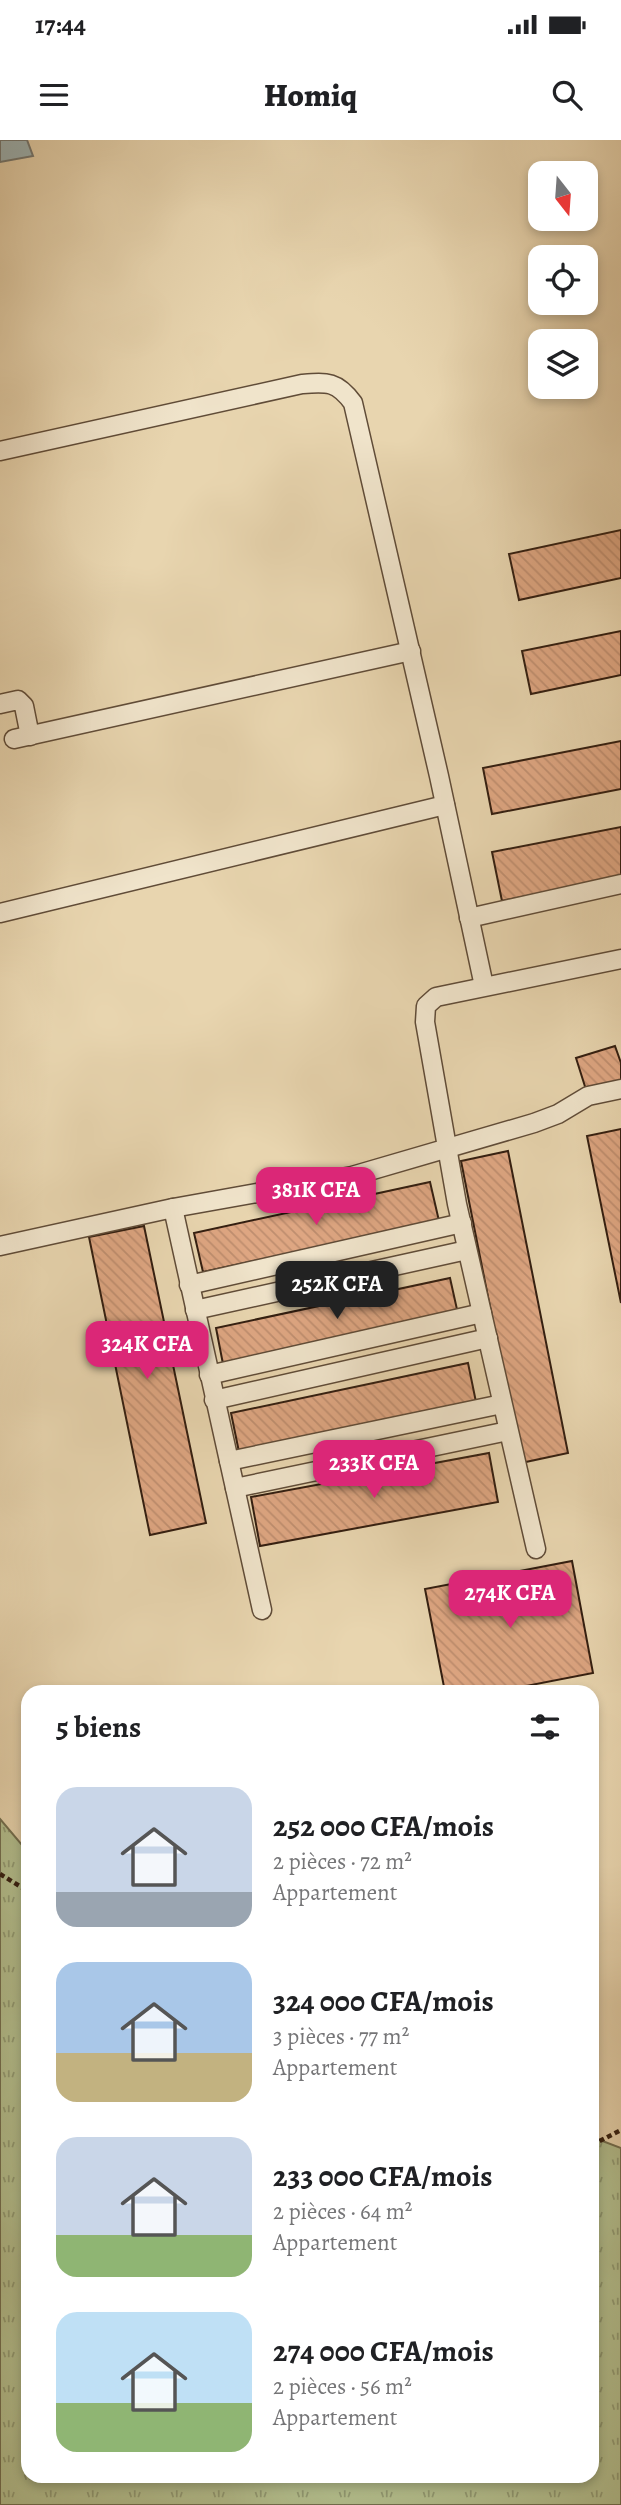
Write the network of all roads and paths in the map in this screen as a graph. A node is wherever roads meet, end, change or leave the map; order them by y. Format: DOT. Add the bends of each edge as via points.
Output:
graph roads {
  1 [pos="0,451"];
  2 [pos="411,651"];
  3 [pos="0,704"];
  4 [pos="445,805"];
  5 [pos="621,884"];
  6 [pos="0,913"];
  7 [pos="469,918"];
  8 [pos="621,959"];
  9 [pos="484,986"];
  10 [pos="621,1089"];
  11 [pos="449,1149"];
  12 [pos="173,1208"];
  13 [pos="462,1223"];
  14 [pos="0,1246"];
  15 [pos="467,1250"];
  16 [pos="189,1285"];
  17 [pos="195,1310"];
  18 [pos="482,1313"];
  19 [pos="488,1338"];
  20 [pos="209,1375"];
  21 [pos="214,1400"];
  22 [pos="502,1404"];
  23 [pos="508,1431"];
  24 [pos="229,1461"];
  25 [pos="235,1488"];
  26 [pos="536,1549"];
  27 [pos="262,1610"];
  28 [pos="0,1874"];
  29 [pos="21,1888"];
  30 [pos="621,2130"];
  31 [pos="599,2141"];
  1 -- 2 [label="lane" via="326,382 344,391 353,403"];
  2 -- 3 [label="lane" via="22,737 24,706 18,700"];
  2 -- 4 [label="lane"];
  4 -- 6 [label="lane"];
  4 -- 7 [label="lane"];
  5 -- 7 [label="lane"];
  7 -- 9 [label="lane"];
  8 -- 9 [label="lane"];
  9 -- 11 [label="lane" via="436,998 426,1006 425,1022"];
  10 -- 11 [label="lane" via="588,1096 558,1114"];
  11 -- 12 [label="lane" via="352,1176"];
  11 -- 13 [label="lane"];
  12 -- 14 [label="lane"];
  12 -- 16 [label="lane"];
  13 -- 15 [label="lane"];
  13 -- 16 [label="lane"];
  15 -- 17 [label="lane"];
  15 -- 18 [label="lane"];
  16 -- 17 [label="lane"];
  17 -- 20 [label="lane"];
  18 -- 19 [label="lane"];
  18 -- 20 [label="lane"];
  19 -- 21 [label="lane"];
  19 -- 22 [label="lane"];
  20 -- 21 [label="lane"];
  21 -- 24 [label="lane"];
  22 -- 23 [label="lane"];
  22 -- 24 [label="lane"];
  23 -- 25 [label="lane"];
  23 -- 26 [label="lane"];
  24 -- 25 [label="lane"];
  25 -- 27 [label="lane"];
  28 -- 29 [label="path"];
  30 -- 31 [label="path"];
}
